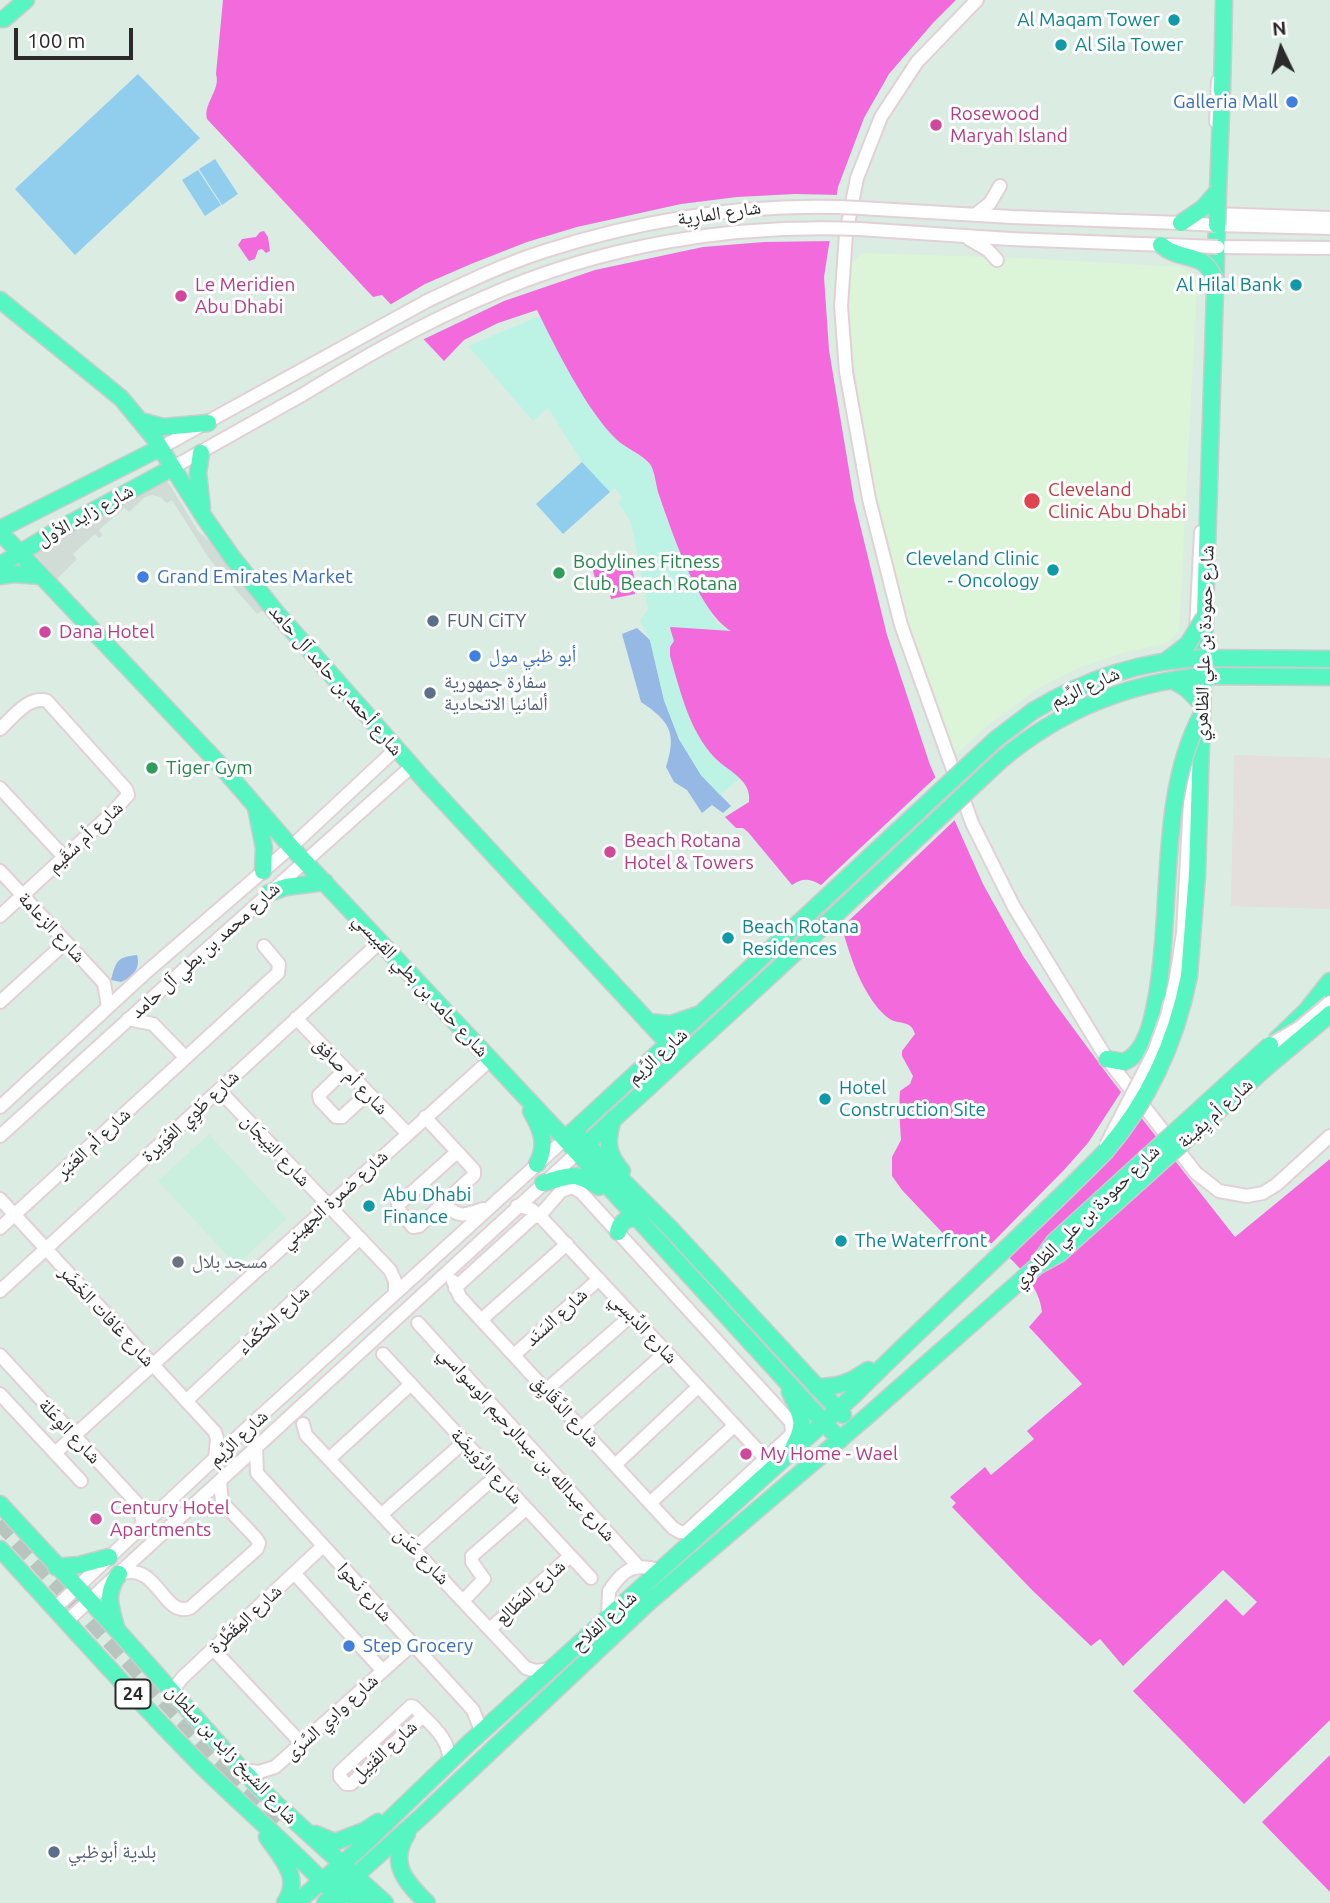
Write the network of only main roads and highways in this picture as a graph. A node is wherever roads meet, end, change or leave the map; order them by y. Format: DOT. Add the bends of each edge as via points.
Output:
graph roads {
  1 [pos="10,0"];
  2 [pos="26,0"];
  3 [pos="1222,0"];
  4 [pos="0,10"];
  5 [pos="0,19"];
  6 [pos="1222,91"];
  7 [pos="1221,113"];
  8 [pos="1219,191"];
  9 [pos="1181,223"];
  10 [pos="1161,245"];
  11 [pos="1216,284"];
  12 [pos="0,300"];
  13 [pos="140,421"];
  14 [pos="208,423"];
  15 [pos="160,448"];
  16 [pos="201,453"];
  17 [pos="172,468"];
  18 [pos="204,517"];
  19 [pos="0,530"];
  20 [pos="19,552"];
  21 [pos="0,565"];
  22 [pos="0,576"];
  23 [pos="41,576"];
  24 [pos="1205,618"];
  25 [pos="1203,658"];
  26 [pos="1330,659"];
  27 [pos="1165,661"];
  28 [pos="1330,677"];
  29 [pos="1200,679"];
  30 [pos="1172,680"];
  31 [pos="1202,709"];
  32 [pos="255,806"];
  33 [pos="261,873"];
  34 [pos="325,882"];
  35 [pos="269,893"];
  36 [pos="1330,981"];
  37 [pos="706,1011"];
  38 [pos="1330,1014"];
  39 [pos="648,1022"];
  40 [pos="675,1051"];
  41 [pos="1107,1059"];
  42 [pos="519,1091"];
  43 [pos="612,1119"];
  44 [pos="569,1135"];
  45 [pos="581,1149"];
  46 [pos="537,1164"];
  47 [pos="543,1184"];
  48 [pos="609,1189"];
  49 [pos="638,1219"];
  50 [pos="670,1228"];
  51 [pos="618,1232"];
  52 [pos="1037,1266"];
  53 [pos="912,1338"];
  54 [pos="930,1361"];
  55 [pos="784,1381"];
  56 [pos="816,1387"];
  57 [pos="838,1409"];
  58 [pos="824,1422"];
  59 [pos="854,1427"];
  60 [pos="840,1440"];
  61 [pos="792,1450"];
  62 [pos="0,1504"];
  63 [pos="0,1549"];
  64 [pos="109,1557"];
  65 [pos="56,1567"];
  66 [pos="113,1579"];
  67 [pos="117,1630"];
  68 [pos="275,1803"];
  69 [pos="407,1804"];
  70 [pos="252,1814"];
  71 [pos="422,1816"];
  72 [pos="341,1863"];
  73 [pos="322,1880"];
  74 [pos="341,1892"];
  75 [pos="285,1903"];
  76 [pos="296,1903"];
  77 [pos="365,1903"];
  78 [pos="385,1903"];
  79 [pos="427,1903"];
  1 -- 4 [label="main road"];
  2 -- 5 [label="main road"];
  3 -- 6 [label="main road"];
  7 -- 8 [label="main road, شارع حمودة بن علي الظاهري"];
  8 -- 9 [label="main road, bridge"];
  8 -- 11 [label="main road, شارع حمودة بن علي الظاهري, bridge"];
  10 -- 11 [label="main road, bridge" via="1172,253 1201,260"];
  11 -- 24 [label="main road, شارع حمودة بن علي الظاهري"];
  12 -- 13 [label="main road, شارع أحمد بن حامد آل حامد" via="101,380"];
  13 -- 14 [label="main road" via="163,427"];
  13 -- 15 [label="main road, شارع أحمد بن حامد آل حامد"];
  15 -- 17 [label="main road, شارع أحمد بن حامد آل حامد"];
  15 -- 19 [label="main road, شارع زايد الأول"];
  16 -- 18 [label="main road" via="198,478"];
  17 -- 18 [label="main road, شارع أحمد بن حامد آل حامد"];
  17 -- 20 [label="main road, شارع زايد الأول"];
  18 -- 39 [label="main road, شارع أحمد بن حامد آل حامد" via="275,611"];
  19 -- 20 [label="main road, شارع حامد بن بطي القبيسي"];
  20 -- 21 [label="main road, شارع زايد الأول"];
  20 -- 23 [label="main road, شارع حامد بن بطي القبيسي"];
  22 -- 23 [label="main road"];
  23 -- 32 [label="main road, شارع حامد بن بطي القبيسي"];
  24 -- 25 [label="main road, شارع حمودة بن علي الظاهري"];
  24 -- 27 [label="main road, bridge" via="1188,645"];
  25 -- 26 [label="main road, شارع الرِّيم"];
  25 -- 27 [label="main road, شارع الرِّيم, bridge"];
  25 -- 29 [label="main road, شارع حمودة بن علي الظاهري, bridge"];
  27 -- 37 [label="main road, شارع الرِّيم, bridge" via="1124,669 1084,684 1002,734"];
  28 -- 29 [label="main road, شارع الرِّيم"];
  29 -- 30 [label="main road, شارع الرِّيم, bridge"];
  29 -- 31 [label="main road, شارع حمودة بن علي الظاهري"];
  30 -- 31 [label="main road, bridge" via="1186,688"];
  30 -- 40 [label="main road, شارع الرِّيم, bridge" via="1093,703 1022,744 771,975"];
  31 -- 41 [label="main road, bridge" via="1187,750 1173,816 1166,931 1149,1027 1136,1055 1124,1062"];
  31 -- 53 [label="main road, شارع حمودة بن علي الظاهري, bridge" via="1196,901 1185,993 1158,1074 1130,1122 1105,1152"];
  32 -- 33 [label="main road" via="264,848"];
  32 -- 34 [label="main road, شارع حامد بن بطي القبيسي"];
  34 -- 35 [label="main road"];
  34 -- 42 [label="main road, شارع حامد بن بطي القبيسي"];
  36 -- 52 [label="main road, شارع حمودة بن علي الظاهري, bridge" via="1270,1045 1054,1242"];
  37 -- 39 [label="main road" via="678,1023"];
  37 -- 40 [label="main road, شارع الرِّيم"];
  38 -- 52 [label="main road, شارع أم يِفينة, bridge" via="1059,1254"];
  39 -- 40 [label="main road, شارع أحمد بن حامد آل حامد"];
  40 -- 43 [label="main road, شارع الرِّيم"];
  40 -- 44 [label="main road, شارع الرِّيم"];
  42 -- 44 [label="main road, شارع حامد بن بطي القبيسي"];
  42 -- 46 [label="main road" via="542,1134"];
  43 -- 45 [label="main road, شارع الرِّيم"];
  43 -- 50 [label="main road" via="608,1149 613,1161"];
  44 -- 45 [label="main road, شارع حامد بن بطي القبيسي"];
  45 -- 48 [label="main road, شارع حامد بن بطي القبيسي"];
  45 -- 50 [label="main road, شارع حامد بن بطي القبيسي"];
  47 -- 48 [label="main road" via="583,1176"];
  48 -- 49 [label="main road, شارع حامد بن بطي القبيسي"];
  49 -- 51 [label="main road" via="626,1220"];
  49 -- 55 [label="main road, شارع حامد بن بطي القبيسي"];
  50 -- 56 [label="main road, شارع حامد بن بطي القبيسي"];
  52 -- 54 [label="main road, شارع حمودة بن علي الظاهري"];
  53 -- 56 [label="main road" via="855,1380"];
  53 -- 57 [label="main road, شارع الفلاح"];
  54 -- 59 [label="main road, شارع الفلاح"];
  55 -- 58 [label="main road, شارع حامد بن بطي القبيسي"];
  55 -- 61 [label="main road" via="802,1426"];
  56 -- 57 [label="main road, شارع حامد بن بطي القبيسي"];
  57 -- 58 [label="main road, شارع الفلاح"];
  57 -- 59 [label="main road, شارع حامد بن بطي القبيسي"];
  58 -- 60 [label="main road, شارع حامد بن بطي القبيسي"];
  58 -- 61 [label="main road, شارع الفلاح"];
  59 -- 60 [label="main road, شارع الفلاح"];
  60 -- 71 [label="main road, شارع الفلاح" via="649,1602"];
  61 -- 69 [label="main road, شارع الفلاح" via="737,1491 660,1570"];
  62 -- 65 [label="main road, شارع الشيخ زايد بن سلطان / 24"];
  63 -- 70 [label="main road, شارع الشيخ زايد بن سلطان / 24" via="160,1723"];
  64 -- 65 [label="main road"];
  65 -- 67 [label="main road, شارع الشيخ زايد بن سلطان / 24"];
  66 -- 67 [label="main road" via="109,1595"];
  67 -- 68 [label="main road, شارع الشيخ زايد بن سلطان / 24"];
  68 -- 69 [label="main road" via="320,1838 335,1842 364,1831"];
  68 -- 72 [label="main road, شارع الشيخ زايد بن سلطان / 24"];
  69 -- 72 [label="main road, شارع الفلاح"];
  70 -- 73 [label="main road, شارع الشيخ زايد بن سلطان / 24"];
  70 -- 75 [label="main road" via="291,1875 292,1889"];
  71 -- 74 [label="main road, شارع الفلاح"];
  71 -- 79 [label="main road" via="401,1845 399,1859 405,1879"];
  72 -- 73 [label="main road, شارع الفلاح"];
  72 -- 74 [label="main road, شارع الشيخ زايد بن سلطان / 24"];
  73 -- 74 [label="main road, شارع الشيخ زايد بن سلطان / 24"];
  73 -- 76 [label="main road, شارع الفلاح"];
  74 -- 77 [label="main road"];
  74 -- 78 [label="main road, شارع الشيخ زايد بن سلطان / 24"];
}
